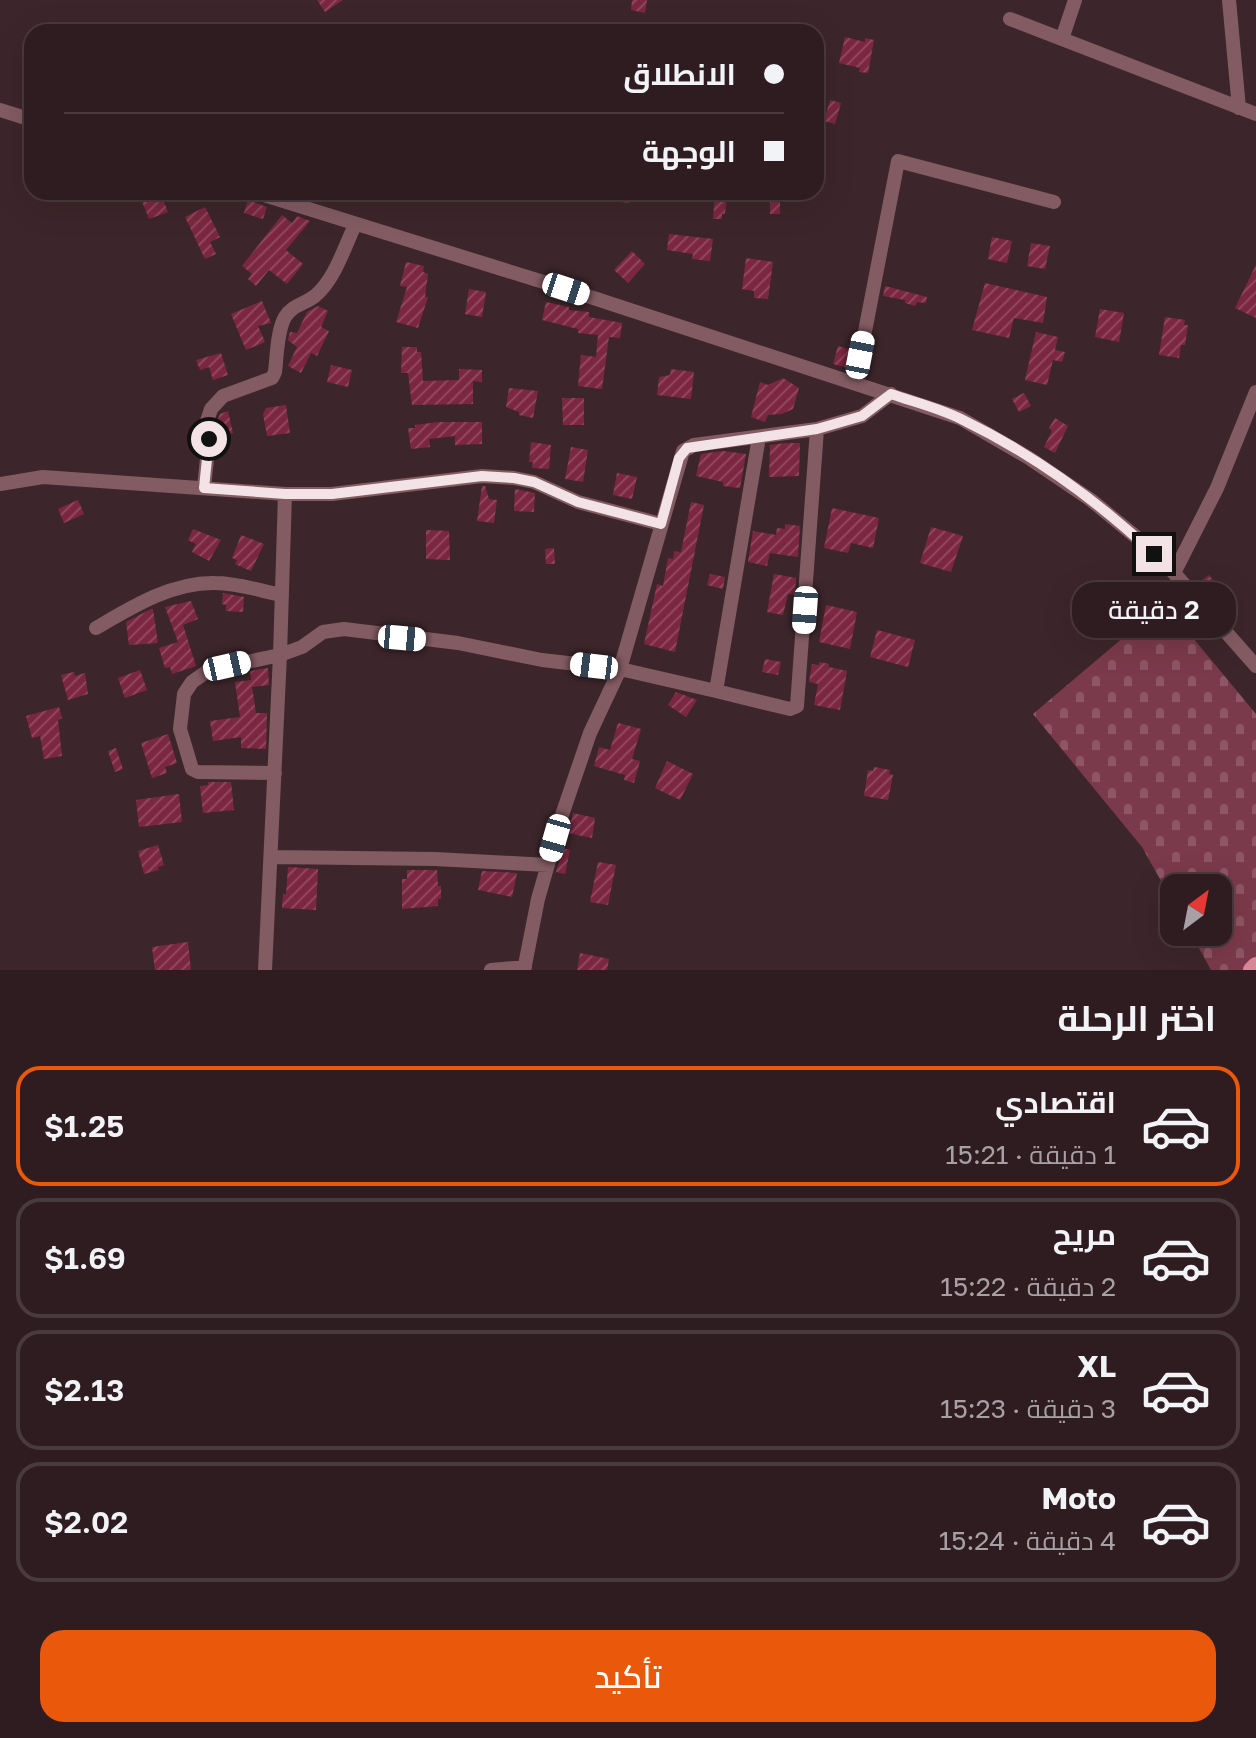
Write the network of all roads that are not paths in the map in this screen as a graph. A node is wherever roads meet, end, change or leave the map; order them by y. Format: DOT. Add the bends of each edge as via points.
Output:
graph roads {
  1 [pos="1075,0"];
  2 [pos="1229,0"];
  3 [pos="1010,19"];
  4 [pos="1062,39"];
  5 [pos="1239,108"];
  6 [pos="0,110"];
  7 [pos="1256,114"];
  8 [pos="24,118"];
  9 [pos="278,200"];
  10 [pos="1054,202"];
  11 [pos="355,225"];
  12 [pos="855,383"];
  13 [pos="1256,392"];
  14 [pos="891,394"];
  15 [pos="817,429"];
  16 [pos="759,437"];
  17 [pos="0,484"];
  18 [pos="204,488"];
  19 [pos="285,494"];
  20 [pos="661,524"];
  21 [pos="1174,573"];
  22 [pos="282,595"];
  23 [pos="96,628"];
  24 [pos="280,655"];
  25 [pos="1256,666"];
  26 [pos="620,669"];
  27 [pos="716,691"];
  28 [pos="275,773"];
  29 [pos="272,857"];
  30 [pos="548,865"];
  31 [pos="525,969"];
  32 [pos="265,970"];
  33 [pos="491,970"];
  1 -- 4 [label="street"];
  2 -- 5 [label="street"];
  3 -- 4 [label="street"];
  4 -- 5 [label="street"];
  5 -- 7 [label="street"];
  6 -- 8 [label="street"];
  9 -- 11 [label="street"];
  10 -- 12 [label="street" via="898,161"];
  11 -- 12 [label="street"];
  11 -- 18 [label="street" via="320,291 287,312 272,378 223,396 211,409"];
  12 -- 14 [label="street"];
  13 -- 21 [label="street" via="1217,488"];
  14 -- 15 [label="street" via="862,416"];
  14 -- 21 [label="street" via="960,418 1029,458 1091,500"];
  15 -- 16 [label="street"];
  15 -- 27 [label="street" via="797,706 790,709"];
  16 -- 20 [label="street" via="683,451"];
  16 -- 27 [label="street"];
  17 -- 18 [label="street" via="43,477"];
  18 -- 19 [label="street"];
  19 -- 20 [label="street" via="332,494 482,476 514,478"];
  19 -- 22 [label="street"];
  20 -- 26 [label="street"];
  21 -- 25 [label="street"];
  22 -- 23 [label="street" via="219,582 194,583 139,603"];
  22 -- 24 [label="street"];
  24 -- 26 [label="street" via="323,632 344,629"];
  24 -- 28 [label="street"];
  24 -- 28 [label="street" via="209,670 192,682 184,694 180,729 188,762 198,772"];
  26 -- 27 [label="street"];
  26 -- 30 [label="street" via="590,733"];
  28 -- 29 [label="street"];
  29 -- 30 [label="street"];
  29 -- 32 [label="street"];
  30 -- 31 [label="street"];
  31 -- 33 [label="street"];
}
